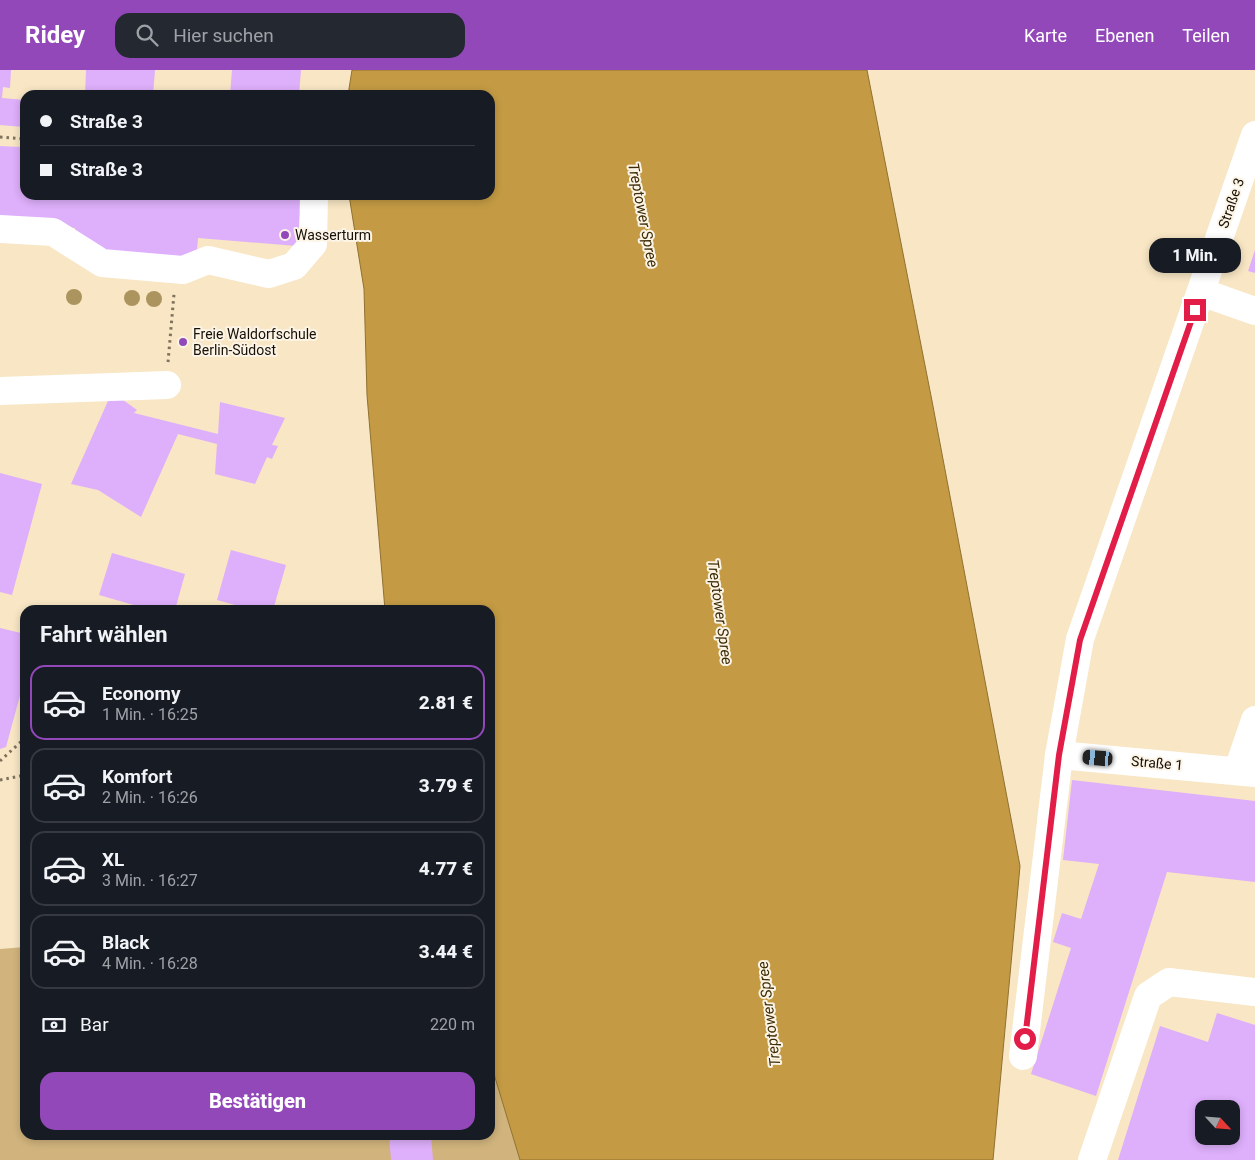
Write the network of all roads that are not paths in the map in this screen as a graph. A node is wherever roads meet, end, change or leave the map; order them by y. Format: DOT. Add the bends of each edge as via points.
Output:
graph roads {
  1 [pos="1255,135"];
  2 [pos="314,200"];
  3 [pos="0,229"];
  4 [pos="1201,292"];
  5 [pos="1255,310"];
  6 [pos="167,385"];
  7 [pos="0,391"];
  8 [pos="1255,720"];
  9 [pos="1059,755"];
  10 [pos="1246,772"];
  11 [pos="1255,992"];
  12 [pos="1023,1056"];
  13 [pos="1092,1160"];
  1 -- 4 [label="lane, Straße 3"];
  2 -- 3 [label="lane" via="313,244 294,266 268,274 208,260 183,270 102,263 53,232"];
  4 -- 5 [label="lane"];
  4 -- 9 [label="lane, Straße 3" via="1080,640"];
  6 -- 7 [label="lane"];
  8 -- 10 [label="lane"];
  9 -- 10 [label="lane, Straße 1"];
  9 -- 12 [label="lane, Straße 3"];
  11 -- 13 [label="lane" via="1169,982 1148,996"];
}
